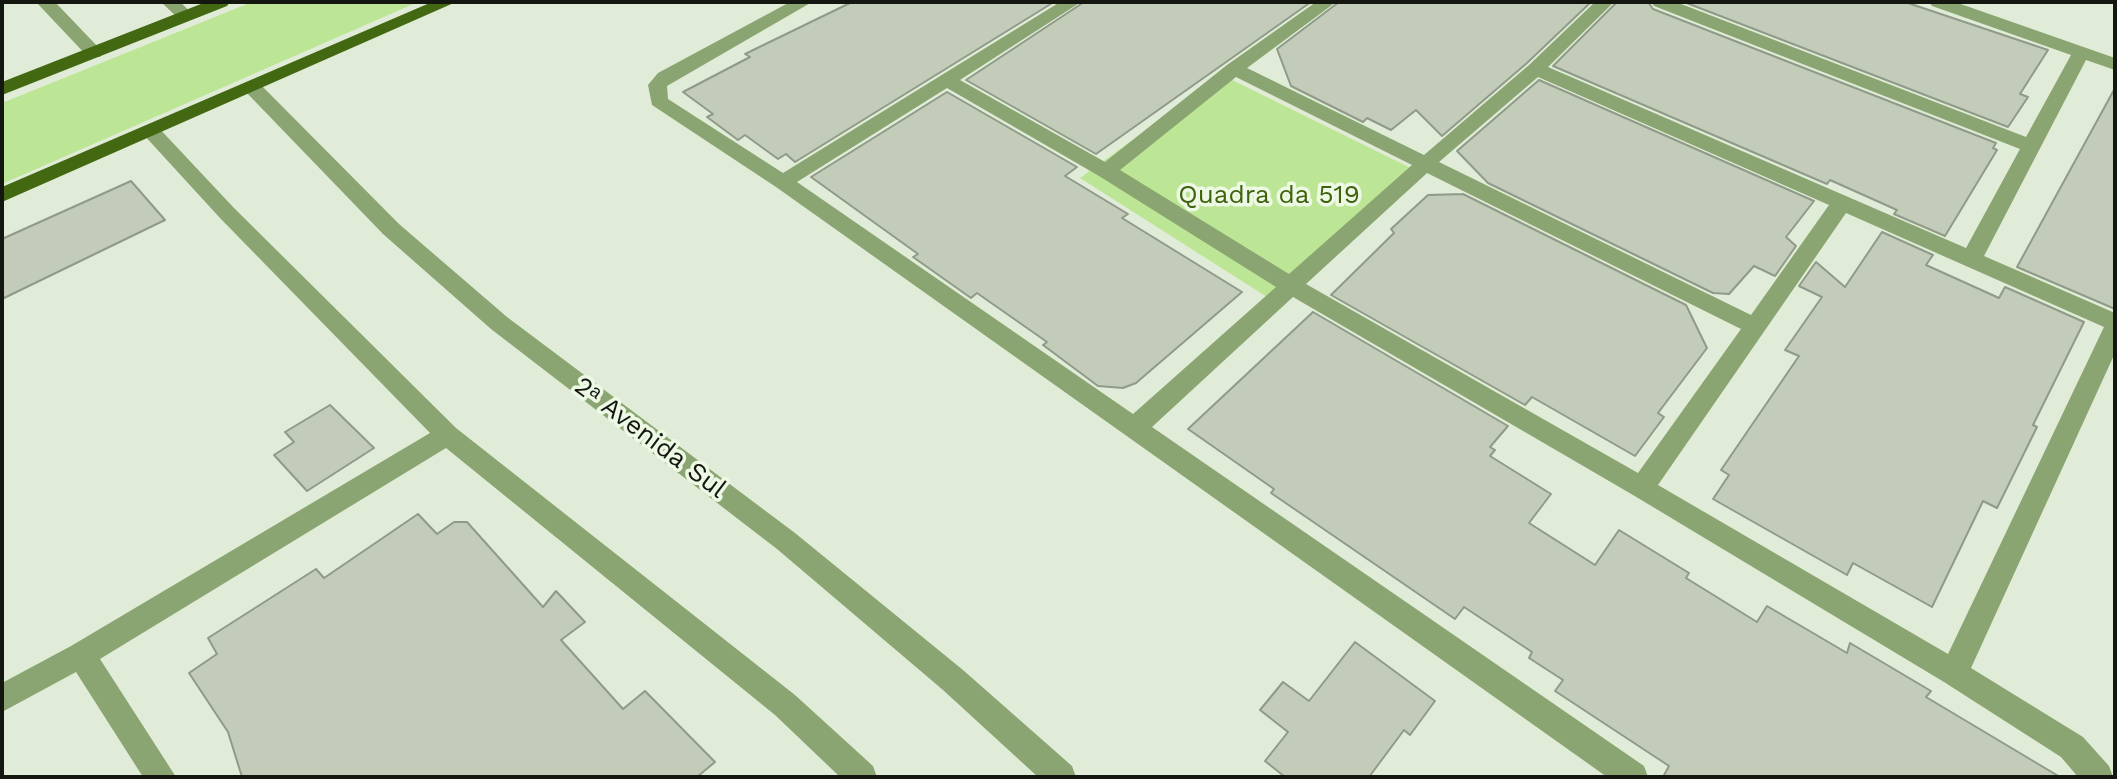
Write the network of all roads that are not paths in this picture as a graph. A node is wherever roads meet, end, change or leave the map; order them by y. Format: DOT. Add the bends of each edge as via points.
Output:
graph roads {
  1 [pos="45,2"];
  2 [pos="170,2"];
  3 [pos="221,2"];
  4 [pos="447,2"];
  5 [pos="803,2"];
  6 [pos="1072,2"];
  7 [pos="1327,2"];
  8 [pos="1605,2"];
  9 [pos="1660,2"];
  10 [pos="1938,2"];
  11 [pos="186,16"];
  12 [pos="2081,52"];
  13 [pos="94,53"];
  14 [pos="2115,64"];
  15 [pos="1234,69"];
  16 [pos="1536,69"];
  17 [pos="946,80"];
  18 [pos="252,87"];
  19 [pos="2,89"];
  20 [pos="150,130"];
  21 [pos="2033,147"];
  22 [pos="1425,164"];
  23 [pos="1106,171"];
  24 [pos="783,182"];
  25 [pos="2,195"];
  26 [pos="1843,201"];
  27 [pos="1971,259"];
  28 [pos="1290,285"];
  29 [pos="2115,325"];
  30 [pos="1754,326"];
  31 [pos="1133,429"];
  32 [pos="447,435"];
  33 [pos="1642,488"];
  34 [pos="81,655"];
  35 [pos="1954,673"];
  36 [pos="2,698"];
  37 [pos="161,777"];
  38 [pos="862,777"];
  39 [pos="1061,777"];
  40 [pos="1633,777"];
  41 [pos="2098,777"];
  1 -- 13 [label="street"];
  2 -- 11 [label="street"];
  3 -- 11 [label="main road"];
  4 -- 18 [label="main road"];
  5 -- 24 [label="street" via="665,77 656,93 670,109"];
  6 -- 17 [label="street"];
  7 -- 15 [label="street"];
  8 -- 16 [label="street"];
  9 -- 21 [label="street"];
  10 -- 12 [label="street"];
  11 -- 13 [label="main road"];
  12 -- 14 [label="street"];
  12 -- 21 [label="street"];
  13 -- 19 [label="main road"];
  15 -- 22 [label="street"];
  15 -- 23 [label="street"];
  16 -- 22 [label="street"];
  16 -- 26 [label="street"];
  17 -- 23 [label="street"];
  17 -- 24 [label="street"];
  18 -- 20 [label="main road"];
  18 -- 39 [label="street, 2ᵃ Avenida Sul" via="391,229 499,323 786,541"];
  20 -- 25 [label="main road"];
  20 -- 32 [label="street"];
  21 -- 27 [label="street"];
  22 -- 28 [label="street"];
  22 -- 30 [label="street"];
  23 -- 28 [label="street"];
  24 -- 31 [label="street"];
  26 -- 27 [label="street"];
  26 -- 30 [label="street"];
  27 -- 29 [label="street"];
  28 -- 31 [label="street"];
  28 -- 33 [label="street"];
  29 -- 35 [label="street"];
  30 -- 33 [label="street"];
  31 -- 40 [label="street"];
  32 -- 34 [label="street"];
  32 -- 38 [label="street" via="785,705"];
  33 -- 35 [label="street"];
  34 -- 36 [label="street"];
  34 -- 37 [label="street"];
  35 -- 41 [label="street" via="2072,747"];
}
